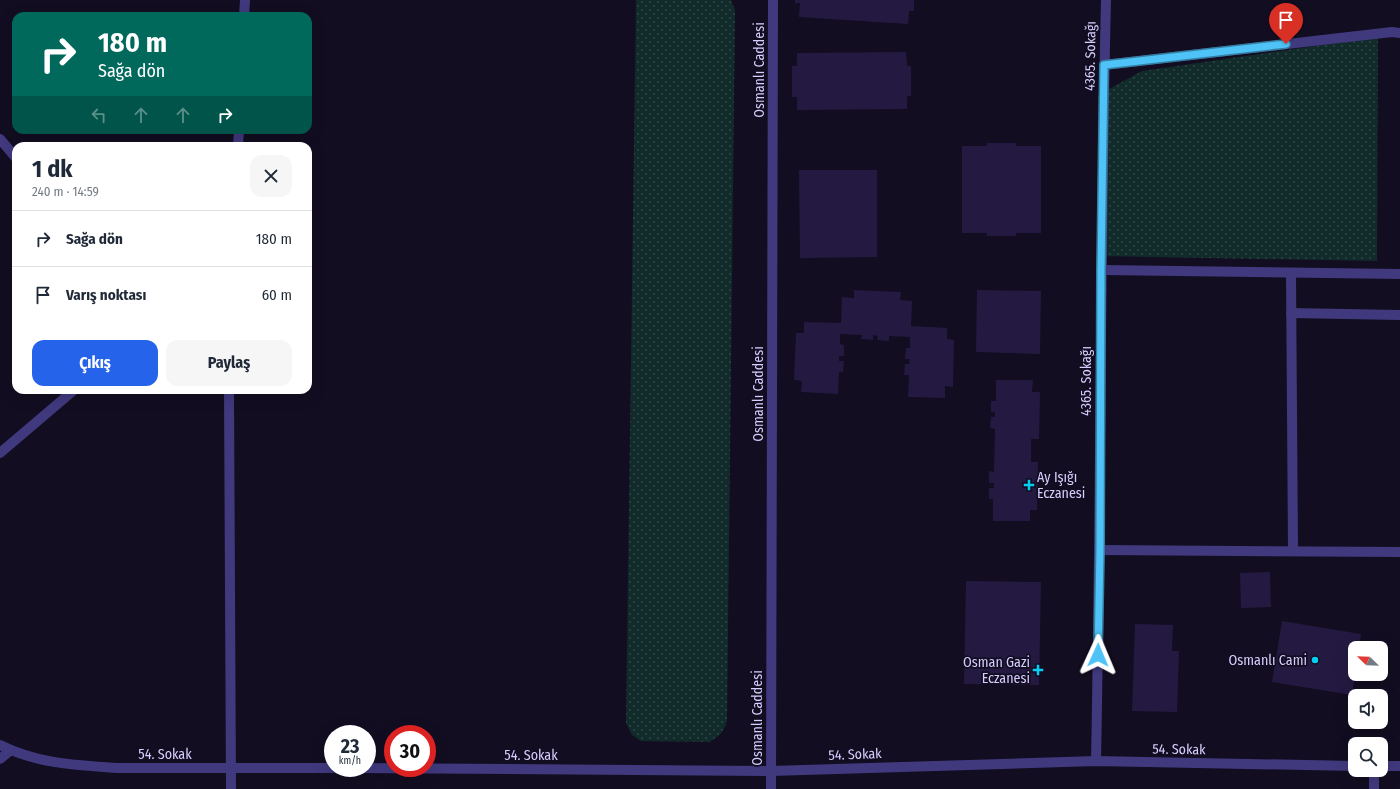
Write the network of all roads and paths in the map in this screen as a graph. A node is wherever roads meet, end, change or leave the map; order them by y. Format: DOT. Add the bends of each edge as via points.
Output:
graph roads {
  1 [pos="244,0"];
  2 [pos="773,0"];
  3 [pos="1106,0"];
  4 [pos="244,12"];
  5 [pos="1400,32"];
  6 [pos="1104,65"];
  7 [pos="0,139"];
  8 [pos="12,153"];
  9 [pos="1101,270"];
  10 [pos="1291,273"];
  11 [pos="1400,274"];
  12 [pos="1291,313"];
  13 [pos="1400,315"];
  14 [pos="69,394"];
  15 [pos="229,394"];
  16 [pos="0,453"];
  17 [pos="1100,550"];
  18 [pos="1292,550"];
  19 [pos="1400,552"];
  20 [pos="0,745"];
  21 [pos="10,750"];
  22 [pos="0,759"];
  23 [pos="1096,761"];
  24 [pos="1348,766"];
  25 [pos="1388,766"];
  26 [pos="1400,766"];
  27 [pos="231,767"];
  28 [pos="324,768"];
  29 [pos="376,768"];
  30 [pos="771,770"];
  31 [pos="1374,777"];
  32 [pos="231,789"];
  33 [pos="770,789"];
  34 [pos="1374,789"];
  1 -- 4 [label="street"];
  2 -- 30 [label="street, Osmanlı Caddesi"];
  3 -- 6 [label="street, 4365. Sokağı"];
  5 -- 6 [label="street"];
  6 -- 9 [label="street, 4365. Sokağı"];
  7 -- 8 [label="street"];
  9 -- 10 [label="street"];
  9 -- 17 [label="street, 4365. Sokağı"];
  10 -- 11 [label="street"];
  10 -- 12 [label="street"];
  12 -- 13 [label="street"];
  12 -- 18 [label="street"];
  14 -- 16 [label="street"];
  15 -- 27 [label="street"];
  17 -- 18 [label="street"];
  17 -- 23 [label="street, 4365. Sokağı"];
  18 -- 19 [label="street"];
  20 -- 21 [label="street, 54. Sokak"];
  21 -- 22 [label="street"];
  21 -- 27 [label="street, 54. Sokak" via="34,759 83,766"];
  23 -- 24 [label="street, 54. Sokak"];
  23 -- 30 [label="street, 54. Sokak"];
  25 -- 26 [label="street"];
  27 -- 28 [label="street, 54. Sokak"];
  27 -- 32 [label="street"];
  29 -- 30 [label="street, 54. Sokak"];
  30 -- 33 [label="street, Osmanlı Caddesi"];
  31 -- 34 [label="street"];
}
